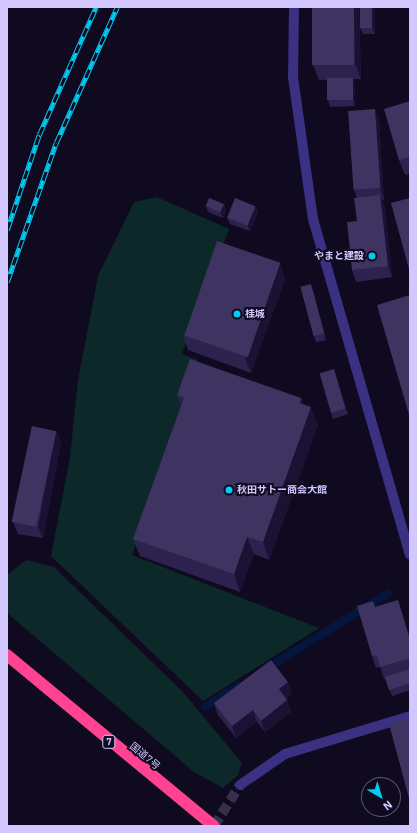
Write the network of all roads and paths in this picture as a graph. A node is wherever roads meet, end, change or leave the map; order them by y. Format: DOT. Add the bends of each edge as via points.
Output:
graph roads {
  1 [pos="294,7"];
  2 [pos="410,554"];
  3 [pos="7,655"];
  4 [pos="410,716"];
  5 [pos="240,785"];
  6 [pos="214,826"];
  1 -- 2 [label="street" via="293,77 313,220"];
  3 -- 6 [label="highway, 国道7号 / 7"];
  4 -- 5 [label="street" via="285,754"];
}
